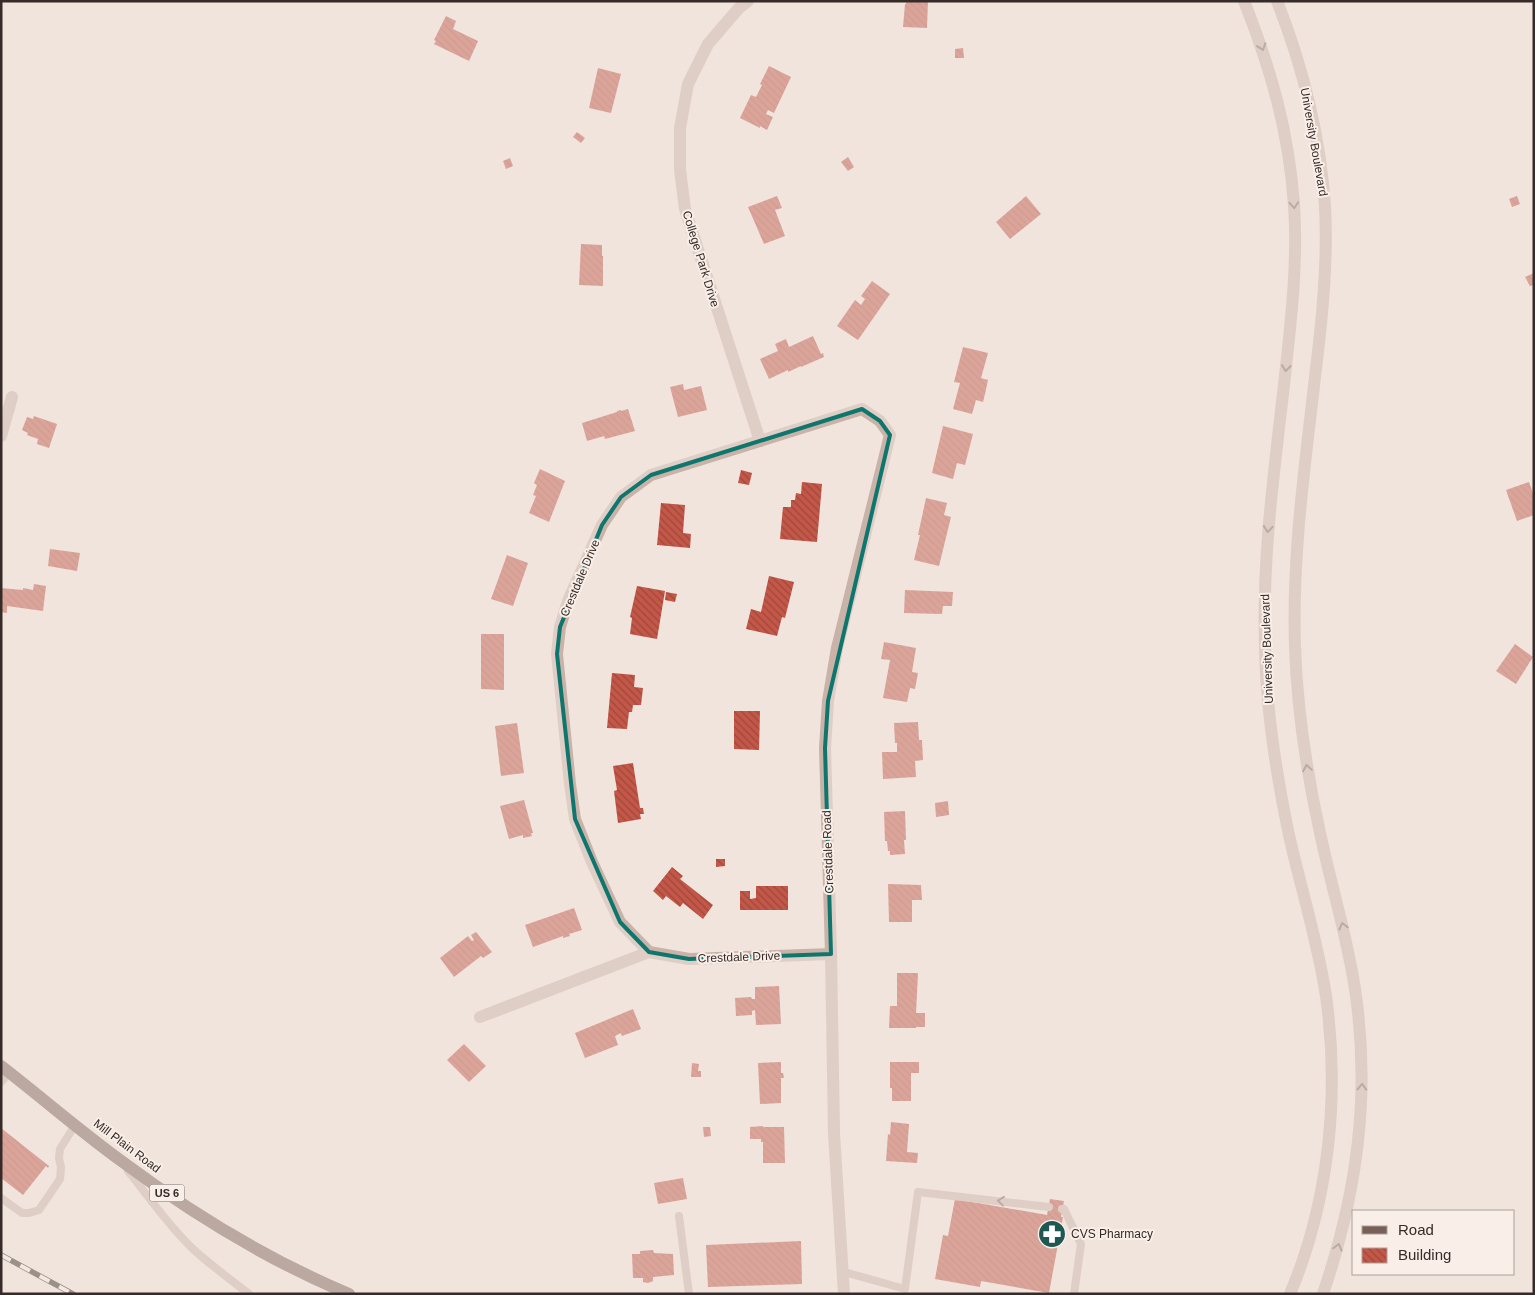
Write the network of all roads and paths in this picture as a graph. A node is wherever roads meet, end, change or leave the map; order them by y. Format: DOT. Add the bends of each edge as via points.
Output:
graph roads {
  1 [pos="748,1"];
  2 [pos="1244,1"];
  3 [pos="1277,1"];
  4 [pos="12,397"];
  5 [pos="880,421"];
  6 [pos="1,436"];
  7 [pos="760,441"];
  8 [pos="649,952"];
  9 [pos="831,954"];
  10 [pos="480,1017"];
  11 [pos="4,1074"];
  12 [pos="75,1125"];
  13 [pos="119,1160"];
  14 [pos="1,1198"];
  15 [pos="1049,1207"];
  16 [pos="1062,1209"];
  17 [pos="680,1216"];
  18 [pos="844,1272"];
  19 [pos="905,1291"];
  20 [pos="249,1294"];
  21 [pos="349,1294"];
  22 [pos="689,1294"];
  23 [pos="844,1294"];
  24 [pos="1074,1294"];
  25 [pos="1290,1294"];
  26 [pos="1323,1294"];
  1 -- 7 [label="street, College Park Drive" via="708,44 688,84 680,128 680,170 685,209"];
  2 -- 25 [label="street, University Boulevard, one-way" via="1272,78 1283,122 1294,208 1294,291 1266,545 1267,692 1281,795 1325,993 1332,1070 1326,1162 1308,1245"];
  26 -- 3 [label="street, University Boulevard, one-way" via="1337,1253 1356,1166 1362,1079 1355,988 1309,781 1297,690 1296,547 1324,293 1325,206 1312,116 1301,70"];
  4 -- 6 [label="street"];
  5 -- 7 [label="street, Crestdale Drive" via="862,409"];
  5 -- 9 [label="street, Crestdale Road" via="890,435 837,648 828,702 825,748"];
  7 -- 8 [label="street, Crestdale Drive" via="651,475 621,496 602,525 568,601 560,627 557,654 575,820 620,922"];
  8 -- 9 [label="street, Crestdale Drive" via="689,959"];
  8 -- 10 [label="street"];
  9 -- 18 [label="street, Crestdale Road" via="834,1132"];
  11 -- 12 [label="main road, Mill Plain Road / US 6"];
  12 -- 13 [label="main road, Mill Plain Road / US 6"];
  12 -- 14 [label="lane" via="60,1149 60,1179 39,1210 22,1213"];
  13 -- 20 [label="lane" via="192,1248"];
  13 -- 21 [label="main road, Mill Plain Road / US 6" via="229,1233"];
  15 -- 19 [label="lane, one-way" via="918,1192"];
  16 -- 24 [label="lane" via="1081,1244"];
  17 -- 22 [label="lane"];
  18 -- 19 [label="lane"];
  18 -- 23 [label="street, Crestdale Road"];
}
